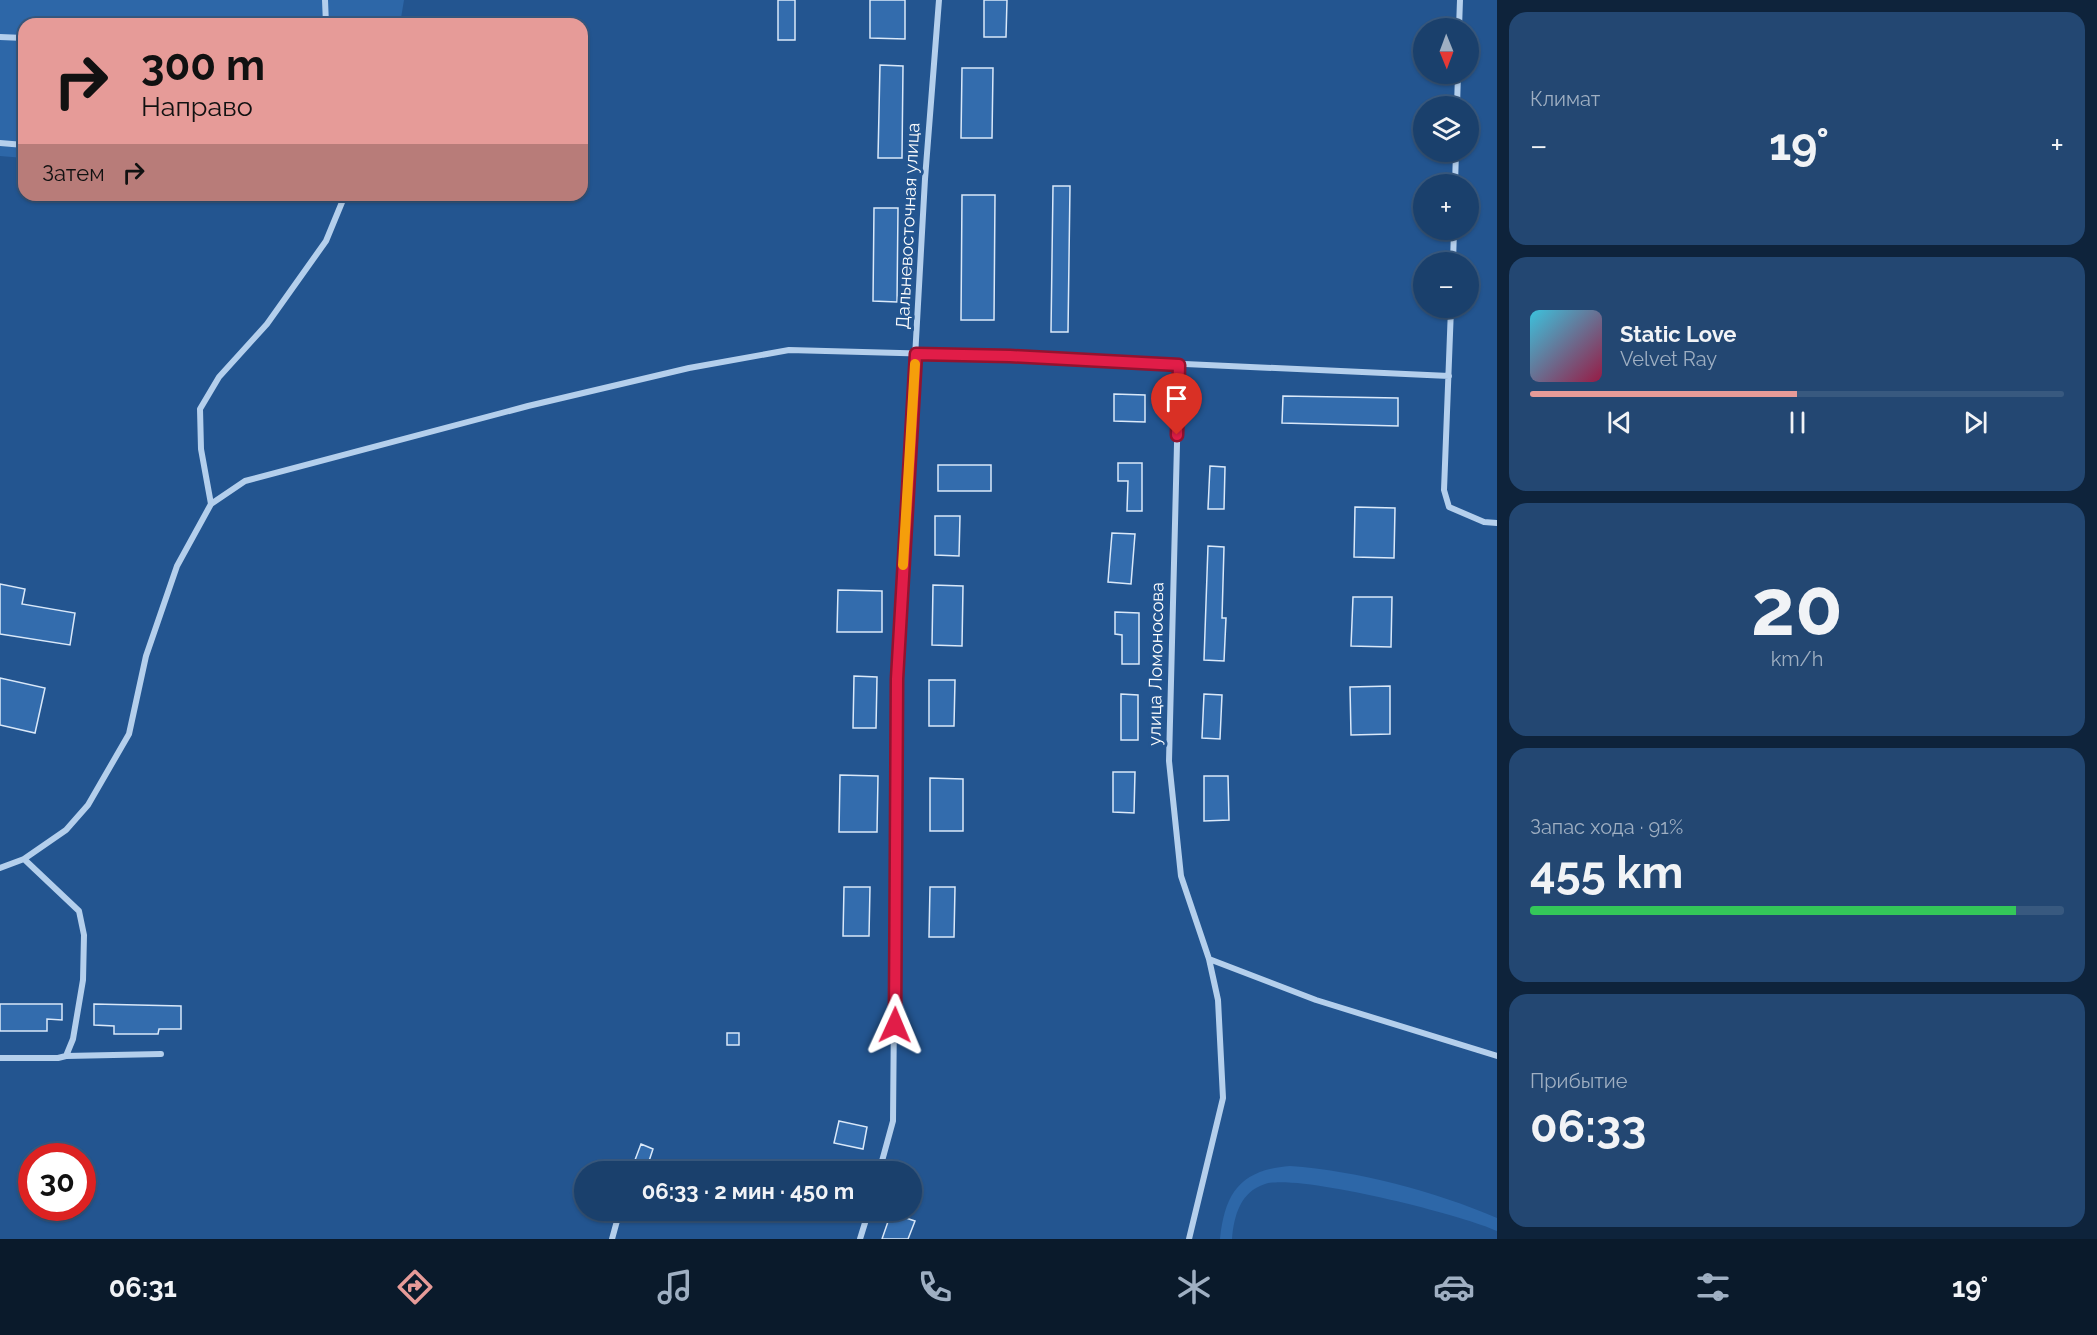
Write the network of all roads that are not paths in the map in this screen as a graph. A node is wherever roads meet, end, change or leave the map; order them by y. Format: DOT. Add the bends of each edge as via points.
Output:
graph roads {
  1 [pos="325,0"];
  2 [pos="939,0"];
  3 [pos="1460,0"];
  4 [pos="326,18"];
  5 [pos="1459,18"];
  6 [pos="0,37"];
  7 [pos="18,38"];
  8 [pos="0,143"];
  9 [pos="18,144"];
  10 [pos="343,201"];
  11 [pos="1451,318"];
  12 [pos="916,354"];
  13 [pos="1179,365"];
  14 [pos="1449,376"];
  15 [pos="211,504"];
  16 [pos="1497,523"];
  17 [pos="24,859"];
  18 [pos="0,868"];
  19 [pos="1209,959"];
  20 [pos="161,1054"];
  21 [pos="66,1056"];
  22 [pos="1497,1056"];
  23 [pos="0,1058"];
  24 [pos="882,1161"];
  25 [pos="617,1221"];
  26 [pos="865,1221"];
  27 [pos="612,1239"];
  28 [pos="860,1239"];
  29 [pos="1189,1239"];
  1 -- 4 [label="street"];
  2 -- 12 [label="street, Дальневосточная улица"];
  3 -- 5 [label="street"];
  6 -- 7 [label="street"];
  8 -- 9 [label="street"];
  10 -- 15 [label="street" via="326,241 267,324 219,377 200,409 201,449"];
  11 -- 14 [label="street"];
  12 -- 13 [label="street"];
  12 -- 15 [label="street" via="789,350 689,369 528,406 244,482"];
  12 -- 24 [label="street, Дальневосточная улица" via="897,679 893,1121"];
  13 -- 14 [label="street"];
  13 -- 19 [label="street, улица Ломоносова" via="1169,761 1181,876"];
  14 -- 16 [label="street" via="1444,490 1449,507 1484,522"];
  15 -- 17 [label="street" via="177,566 146,656 129,734 88,806 66,830"];
  17 -- 18 [label="street"];
  17 -- 21 [label="street" via="79,911 84,935 83,980 73,1039"];
  19 -- 22 [label="street" via="1316,1000"];
  19 -- 29 [label="street, улица Ломоносова" via="1218,1000 1223,1098"];
  20 -- 21 [label="street"];
  21 -- 23 [label="street"];
  25 -- 27 [label="street"];
  26 -- 28 [label="street"];
}
